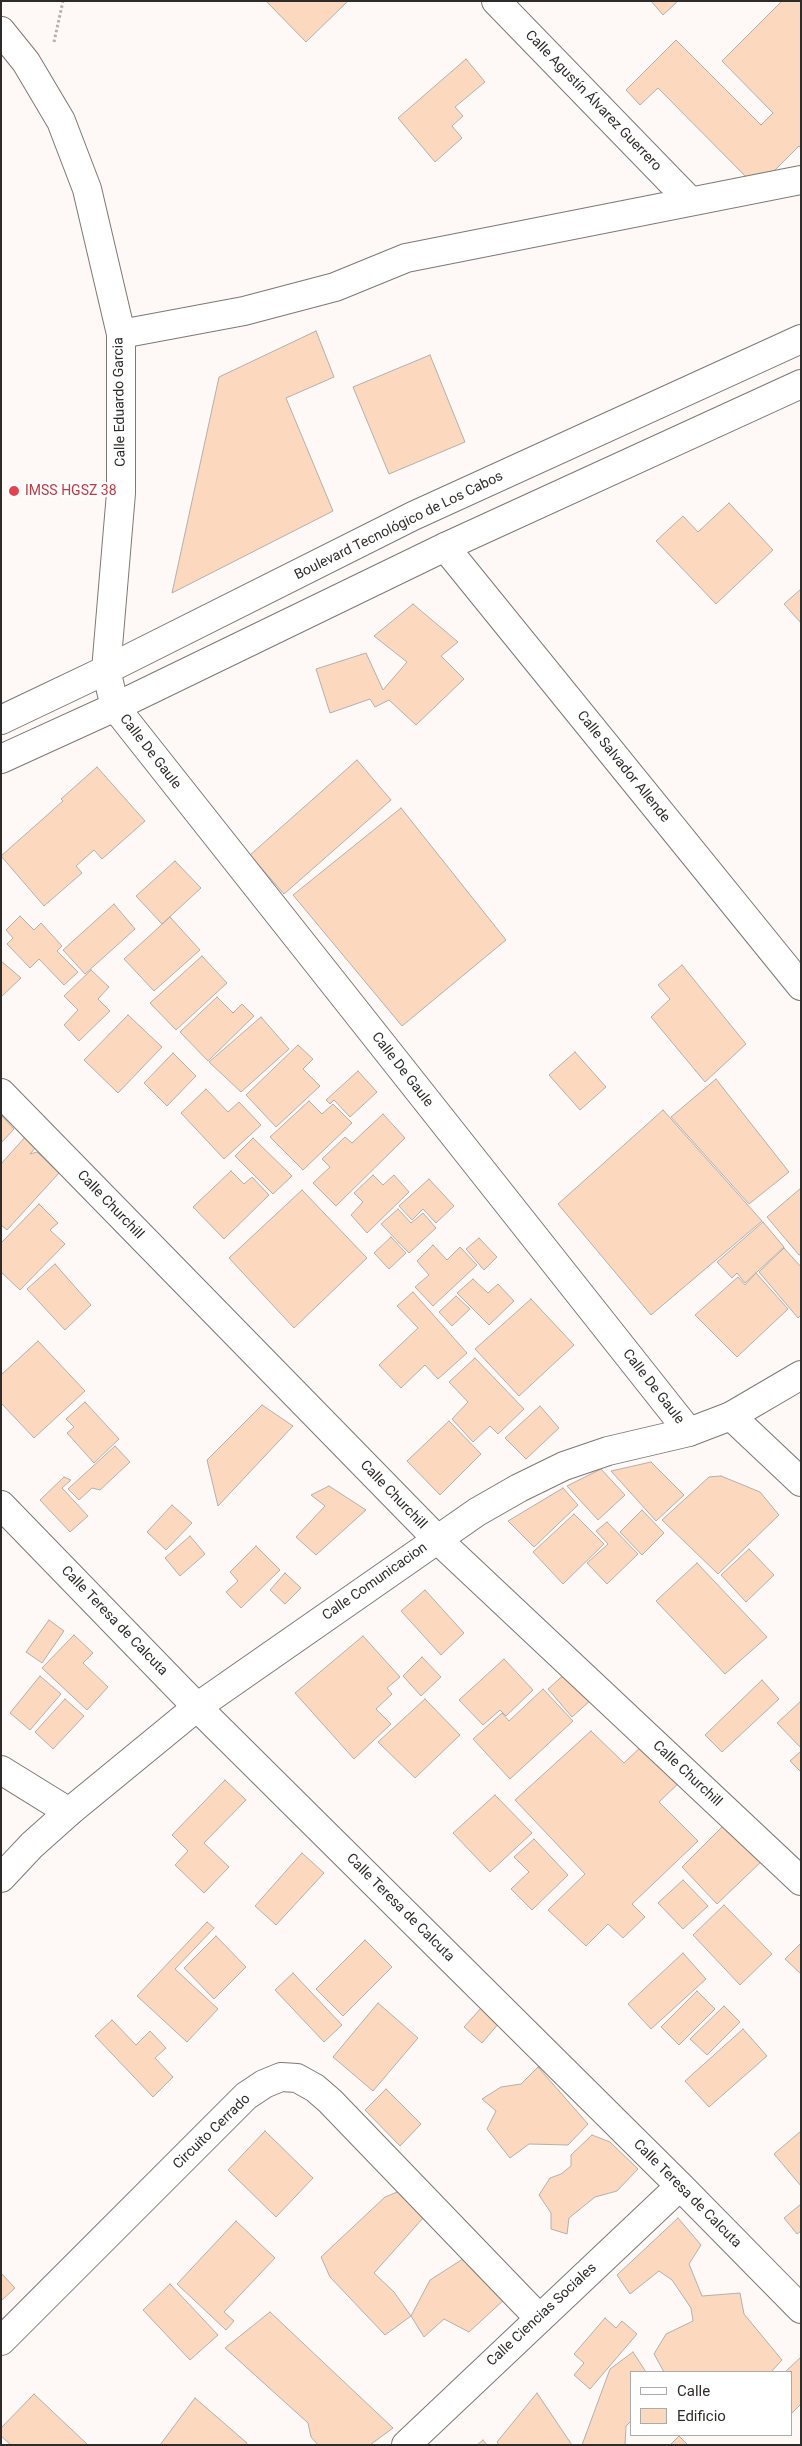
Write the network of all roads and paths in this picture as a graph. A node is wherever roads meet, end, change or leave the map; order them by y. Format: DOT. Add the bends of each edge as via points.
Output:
graph roads {
  1 [pos="496,1"];
  2 [pos="1,31"];
  3 [pos="801,180"];
  4 [pos="690,201"];
  5 [pos="120,334"];
  6 [pos="801,339"];
  7 [pos="801,384"];
  8 [pos="445,547"];
  9 [pos="106,670"];
  10 [pos="115,707"];
  11 [pos="1,720"];
  12 [pos="1,760"];
  13 [pos="801,986"];
  14 [pos="1,1093"];
  15 [pos="801,1375"];
  16 [pos="731,1416"];
  17 [pos="689,1432"];
  18 [pos="801,1482"];
  19 [pos="1,1505"];
  20 [pos="437,1539"];
  21 [pos="197,1707"];
  22 [pos="1,1770"];
  23 [pos="69,1812"];
  24 [pos="1,1878"];
  25 [pos="801,1881"];
  26 [pos="680,2186"];
  27 [pos="801,2309"];
  28 [pos="538,2318"];
  29 [pos="1,2341"];
  30 [pos="406,2445"];
  1 -- 4 [label="street, Calle Agustín Álvarez Guerrero"];
  2 -- 5 [label="street, Calle Eduardo Garcia" via="26,62 61,121 87,189"];
  3 -- 4 [label="street"];
  4 -- 5 [label="street" via="406,258 335,287 244,312"];
  5 -- 9 [label="street, Calle Eduardo Garcia" via="121,494"];
  6 -- 9 [label="street, Boulevard Tecnológico de Los Cabos" via="413,516"];
  7 -- 8 [label="street"];
  8 -- 10 [label="street"];
  8 -- 13 [label="street, Calle Salvador Allende"];
  9 -- 10 [label="street, Calle Eduardo Garcia"];
  9 -- 11 [label="street, Boulevard Tecnológico de Los Cabos"];
  10 -- 12 [label="street"];
  10 -- 17 [label="street, Calle De Gaule"];
  14 -- 20 [label="street, Calle Churchill"];
  15 -- 16 [label="street, Calle Comunicacion"];
  16 -- 17 [label="street, Calle Comunicacion"];
  16 -- 18 [label="street"];
  17 -- 20 [label="street, Calle Comunicacion" via="608,1451 564,1466 519,1488"];
  19 -- 21 [label="street, Calle Teresa de Calcuta"];
  20 -- 21 [label="street, Calle Comunicacion"];
  20 -- 25 [label="street, Calle Churchill"];
  21 -- 23 [label="street, Calle Comunicacion"];
  21 -- 26 [label="street, Calle Teresa de Calcuta"];
  22 -- 23 [label="street"];
  23 -- 24 [label="street, Calle Comunicacion"];
  26 -- 27 [label="street, Calle Teresa de Calcuta"];
  26 -- 28 [label="street, Calle Ciencias Sociales"];
  28 -- 29 [label="street, Circuito Cerrado" via="330,2101 298,2078 281,2077 246,2096"];
  28 -- 30 [label="street, Calle Ciencias Sociales"];
}
